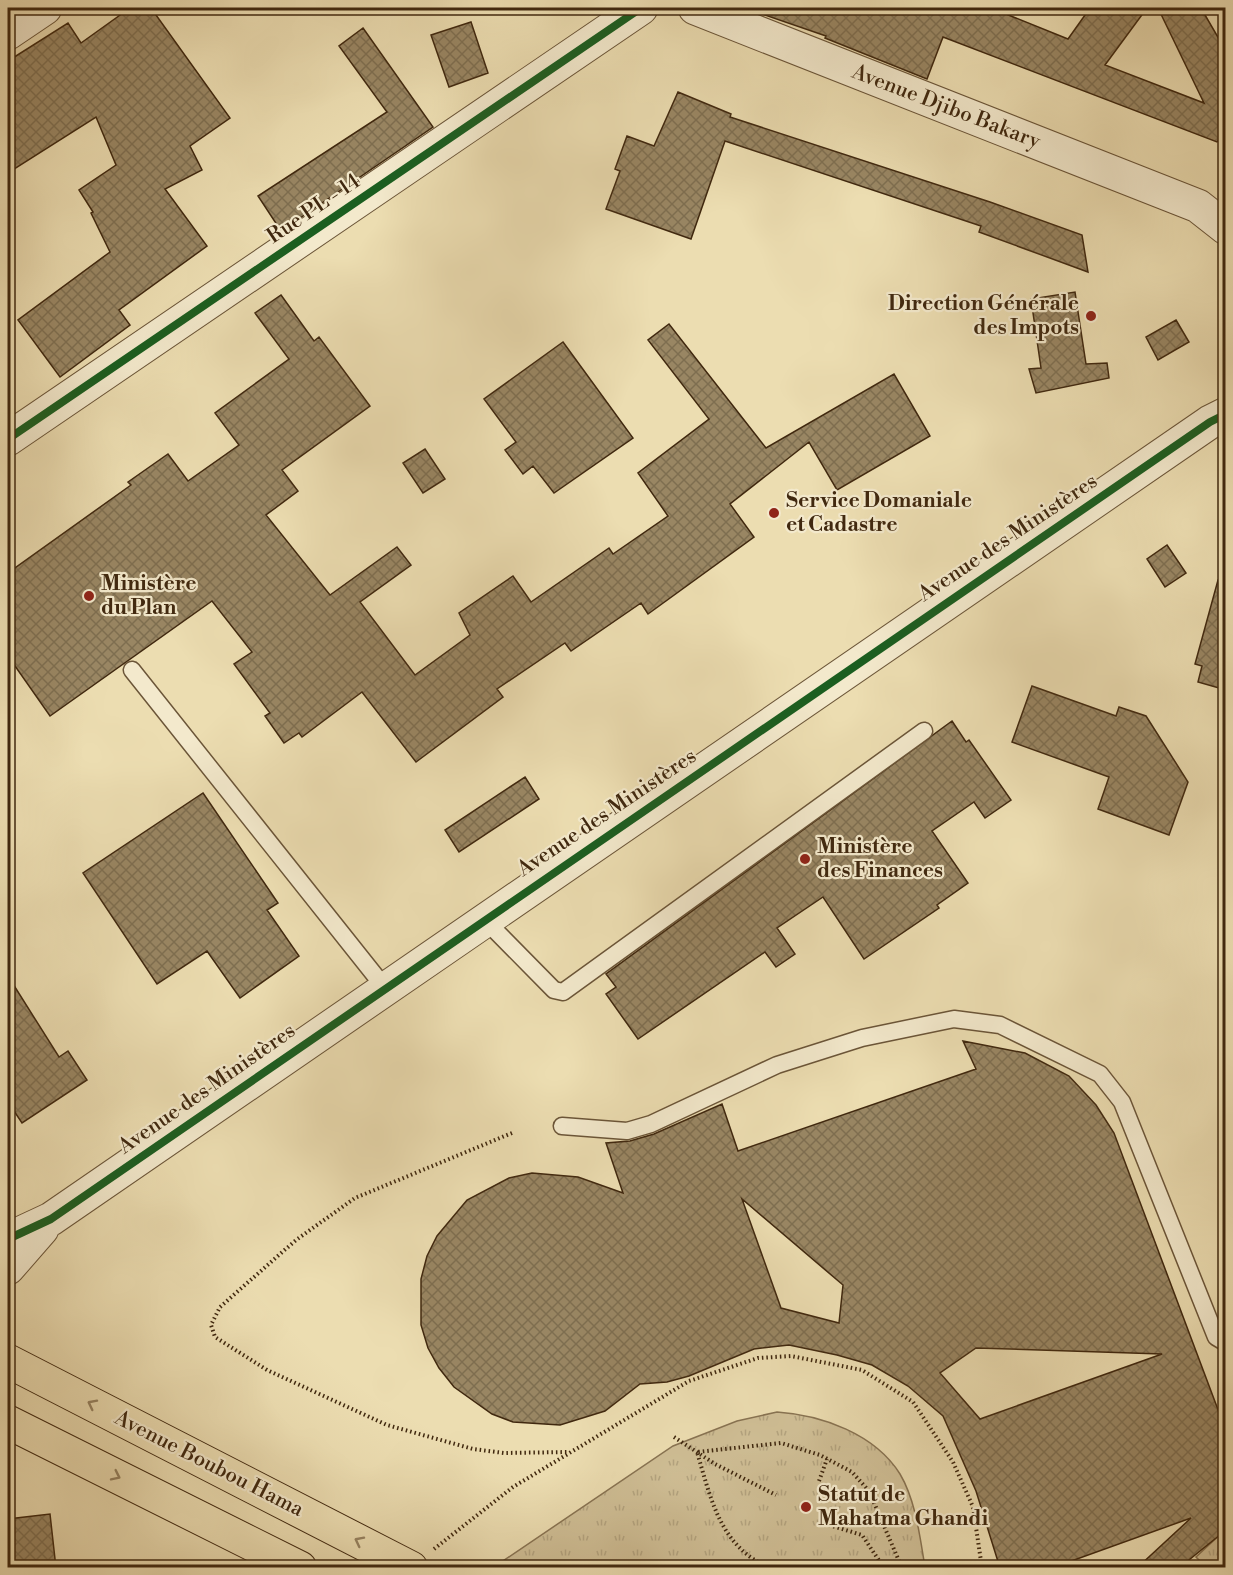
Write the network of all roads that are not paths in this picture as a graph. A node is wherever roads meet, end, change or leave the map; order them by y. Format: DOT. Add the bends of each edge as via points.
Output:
graph roads {
  1 [pos="45,8"];
  2 [pos="641,8"];
  3 [pos="694,8"];
  4 [pos="8,33"];
  5 [pos="1212,205"];
  6 [pos="1226,228"];
  7 [pos="1220,412"];
  8 [pos="8,439"];
  9 [pos="132,670"];
  10 [pos="924,731"];
  11 [pos="484,919"];
  12 [pos="385,988"];
  13 [pos="562,1126"];
  14 [pos="51,1219"];
  15 [pos="8,1239"];
  16 [pos="8,1268"];
  17 [pos="1226,1343"];
  18 [pos="8,1361"];
  19 [pos="8,1422"];
  20 [pos="409,1567"];
  21 [pos="300,1568"];
  1 -- 4 [label="street"];
  2 -- 8 [label="street, Rue PL - 14"];
  3 -- 5 [label="street, Avenue Djibo Bakary"];
  5 -- 6 [label="street"];
  7 -- 11 [label="street, Avenue des Ministères"];
  9 -- 12 [label="lane"];
  10 -- 11 [label="lane" via="563,992 554,990"];
  11 -- 12 [label="street, Avenue des Ministères"];
  12 -- 14 [label="street, Avenue des Ministères"];
  13 -- 17 [label="lane" via="627,1131 651,1124 777,1065 862,1038 954,1019 1000,1024 1100,1074 1122,1102 1216,1337"];
  14 -- 15 [label="street, Avenue des Ministères"];
  14 -- 16 [label="street, Avenue des Ministères"];
  20 -- 18 [label="main road, Avenue Boubou Hama, one-way"];
  19 -- 21 [label="main road, one-way"];
}
